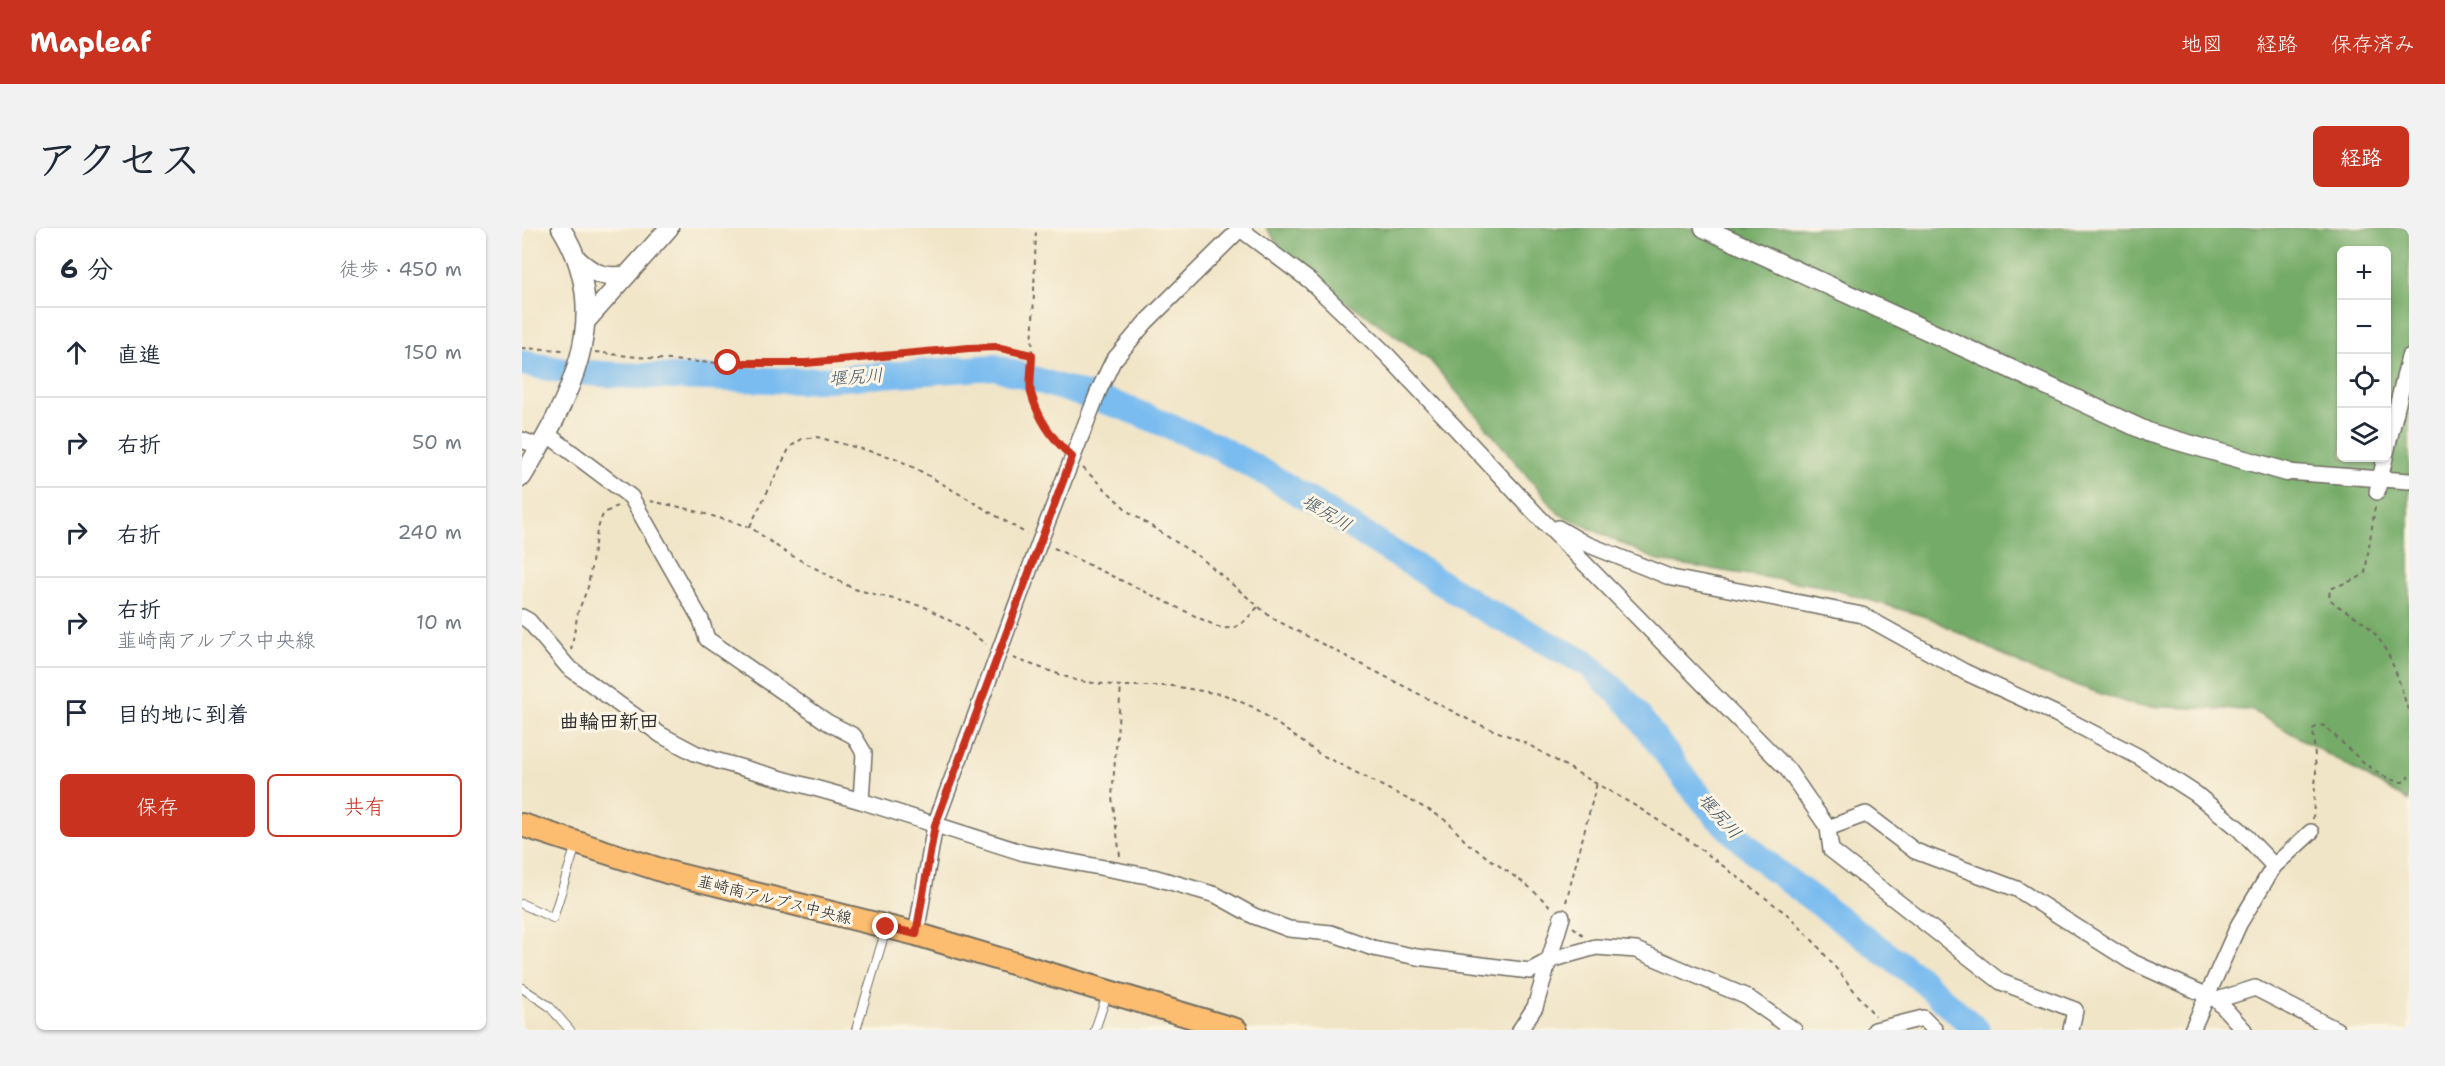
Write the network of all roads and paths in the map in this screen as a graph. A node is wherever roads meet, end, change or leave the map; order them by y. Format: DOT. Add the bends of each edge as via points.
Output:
graph roads {
  1 [pos="561,228"];
  2 [pos="669,228"];
  3 [pos="1036,228"];
  4 [pos="1704,228"];
  5 [pos="1240,229"];
  6 [pos="577,259"];
  7 [pos="627,275"];
  8 [pos="587,320"];
  9 [pos="522,348"];
  10 [pos="582,351"];
  11 [pos="1032,355"];
  12 [pos="2409,357"];
  13 [pos="2391,432"];
  14 [pos="522,440"];
  15 [pos="544,441"];
  16 [pos="1072,457"];
  17 [pos="2384,462"];
  18 [pos="2287,472"];
  19 [pos="522,477"];
  20 [pos="2409,481"];
  21 [pos="2379,486"];
  22 [pos="631,497"];
  23 [pos="1538,515"];
  24 [pos="750,527"];
  25 [pos="1040,541"];
  26 [pos="1258,607"];
  27 [pos="522,617"];
  28 [pos="999,652"];
  29 [pos="568,667"];
  30 [pos="1121,686"];
  31 [pos="2409,712"];
  32 [pos="2409,776"];
  33 [pos="1597,783"];
  34 [pos="861,801"];
  35 [pos="522,825"];
  36 [pos="935,825"];
  37 [pos="1828,828"];
  38 [pos="2310,832"];
  39 [pos="576,844"];
  40 [pos="2274,866"];
  41 [pos="1122,872"];
  42 [pos="522,904"];
  43 [pos="1562,917"];
  44 [pos="886,927"];
  45 [pos="916,934"];
  46 [pos="1596,947"];
  47 [pos="1550,960"];
  48 [pos="522,988"];
  49 [pos="1108,993"];
  50 [pos="2212,998"];
  51 [pos="1879,1029"];
  52 [pos="570,1030"];
  53 [pos="856,1030"];
  54 [pos="1095,1030"];
  55 [pos="1236,1030"];
  56 [pos="1520,1030"];
  57 [pos="1794,1030"];
  58 [pos="1935,1030"];
  59 [pos="2071,1030"];
  60 [pos="2192,1030"];
  61 [pos="2244,1030"];
  62 [pos="2337,1030"];
  1 -- 6 [label="street"];
  2 -- 7 [label="street"];
  3 -- 11 [label="path"];
  4 -- 18 [label="street" via="2150,433"];
  5 -- 16 [label="street" via="1146,322 1113,362"];
  5 -- 23 [label="street" via="1310,281"];
  6 -- 7 [label="street" via="599,275"];
  6 -- 8 [label="street" via="586,294"];
  7 -- 8 [label="street"];
  8 -- 10 [label="street"];
  9 -- 10 [label="path"];
  10 -- 11 [label="path" via="656,360 739,363 806,363 996,347"];
  10 -- 15 [label="street"];
  11 -- 16 [label="path" via="1031,392 1042,420"];
  12 -- 13 [label="street"];
  14 -- 15 [label="street"];
  15 -- 19 [label="street"];
  15 -- 22 [label="street"];
  16 -- 25 [label="street"];
  16 -- 26 [label="path" via="1129,512 1201,558"];
  17 -- 21 [label="street"];
  18 -- 21 [label="street"];
  20 -- 21 [label="street"];
  21 -- 31 [label="path" via="2365,573 2330,589 2329,598 2363,621 2377,636 2397,671"];
  22 -- 24 [label="path"];
  22 -- 29 [label="path" via="603,514"];
  22 -- 34 [label="street" via="701,620 706,639 827,722 854,736 864,753"];
  23 -- 37 [label="street" via="1788,770"];
  23 -- 40 [label="street" via="1584,543 1672,578 1862,615 1965,672 2139,757 2196,794 2239,829"];
  24 -- 25 [label="path" via="790,447 802,439 817,437 895,458"];
  24 -- 28 [label="path" via="785,552 854,589 925,607"];
  25 -- 26 [label="path" via="1218,627 1229,630 1240,625"];
  25 -- 28 [label="street"];
  26 -- 33 [label="path" via="1291,629 1475,723 1522,741"];
  27 -- 29 [label="street"];
  28 -- 30 [label="path" via="1078,681"];
  28 -- 36 [label="street"];
  29 -- 34 [label="street" via="661,735 695,753"];
  30 -- 41 [label="path" via="1112,797"];
  30 -- 43 [label="path" via="1173,686 1224,695 1255,708 1318,753 1448,822 1467,843 1528,886"];
  32 -- 38 [label="path" via="2403,782 2395,782 2359,759 2325,726 2319,725 2313,729 2316,793"];
  33 -- 43 [label="path"];
  33 -- 51 [label="path" via="1690,842 1788,915 1857,993"];
  34 -- 36 [label="street"];
  35 -- 39 [label="main road, 韮崎南アルプス中央線"];
  36 -- 41 [label="street" via="1024,853"];
  36 -- 45 [label="street"];
  37 -- 50 [label="street" via="1866,814 1915,851 2017,889 2130,961"];
  37 -- 59 [label="street" via="1831,850 2001,982 2075,1010"];
  38 -- 40 [label="street"];
  39 -- 42 [label="lane" via="553,918"];
  39 -- 44 [label="main road, 韮崎南アルプス中央線" via="667,872"];
  40 -- 50 [label="street" via="2239,924"];
  41 -- 47 [label="street" via="1216,895 1288,929 1331,933 1373,948 1530,971"];
  43 -- 46 [label="path"];
  43 -- 47 [label="street"];
  44 -- 45 [label="main road, 韮崎南アルプス中央線"];
  44 -- 53 [label="lane"];
  45 -- 49 [label="main road, 韮崎南アルプス中央線"];
  46 -- 47 [label="street"];
  46 -- 57 [label="street" via="1636,950 1747,996"];
  47 -- 56 [label="street" via="1535,1007"];
  48 -- 52 [label="lane" via="549,1006"];
  49 -- 54 [label="lane"];
  49 -- 55 [label="main road, 韮崎南アルプス中央線"];
  50 -- 60 [label="street"];
  50 -- 61 [label="street"];
  50 -- 62 [label="street" via="2255,988"];
  51 -- 58 [label="street" via="1923,1018"];
}
